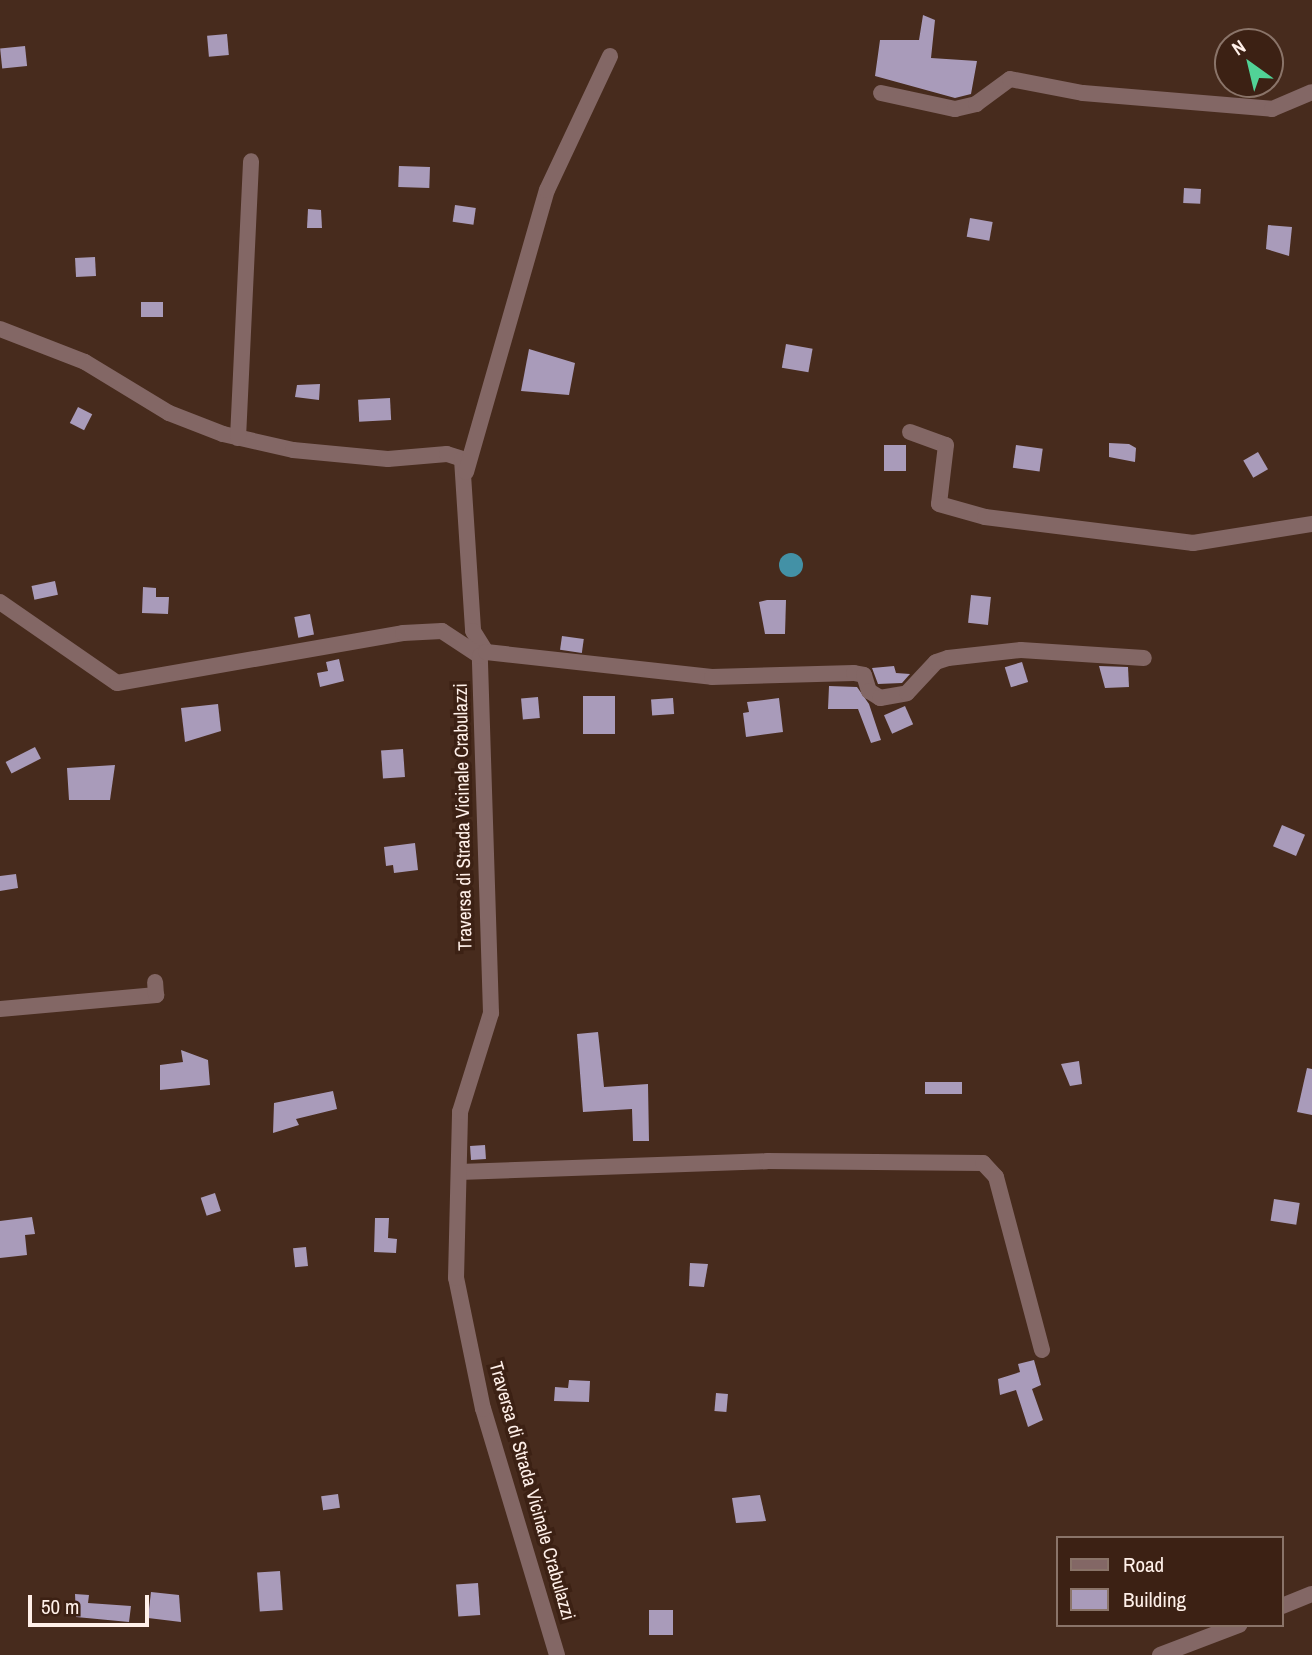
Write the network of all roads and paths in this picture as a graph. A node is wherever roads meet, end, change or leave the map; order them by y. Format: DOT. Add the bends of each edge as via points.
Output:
graph roads {
  1 [pos="610,56"];
  2 [pos="1312,92"];
  3 [pos="881,93"];
  4 [pos="251,161"];
  5 [pos="0,329"];
  6 [pos="911,432"];
  7 [pos="238,438"];
  8 [pos="466,472"];
  9 [pos="1312,524"];
  10 [pos="0,602"];
  11 [pos="483,654"];
  12 [pos="1144,658"];
  13 [pos="155,982"];
  14 [pos="0,1009"];
  15 [pos="459,1172"];
  16 [pos="1042,1350"];
  17 [pos="1312,1594"];
  18 [pos="1284,1605"];
  19 [pos="1233,1627"];
  20 [pos="557,1655"];
  21 [pos="1160,1655"];
  1 -- 8 [label="street" via="547,190"];
  2 -- 3 [label="street" via="1272,109 1083,93 1010,79 976,104 955,109"];
  4 -- 7 [label="street"];
  5 -- 7 [label="street" via="85,362 169,413"];
  6 -- 9 [label="street" via="946,445 939,504 985,517 1193,543"];
  7 -- 8 [label="street" via="293,450 388,459 447,454 462,459"];
  8 -- 11 [label="street" via="472,631"];
  10 -- 11 [label="street" via="117,683 403,633 442,631"];
  11 -- 12 [label="street" via="712,677 854,673 864,675 869,691 880,698 907,693 936,662 948,658 1021,650"];
  11 -- 15 [label="street, Traversa di Strada Vicinale Crabulazzi" via="491,1013 460,1111"];
  13 -- 14 [label="street" via="156,995"];
  15 -- 16 [label="street" via="753,1161 983,1163 996,1177"];
  15 -- 20 [label="street, Traversa di Strada Vicinale Crabulazzi" via="456,1278 483,1409"];
  17 -- 18 [label="street"];
  19 -- 21 [label="street"];
}
